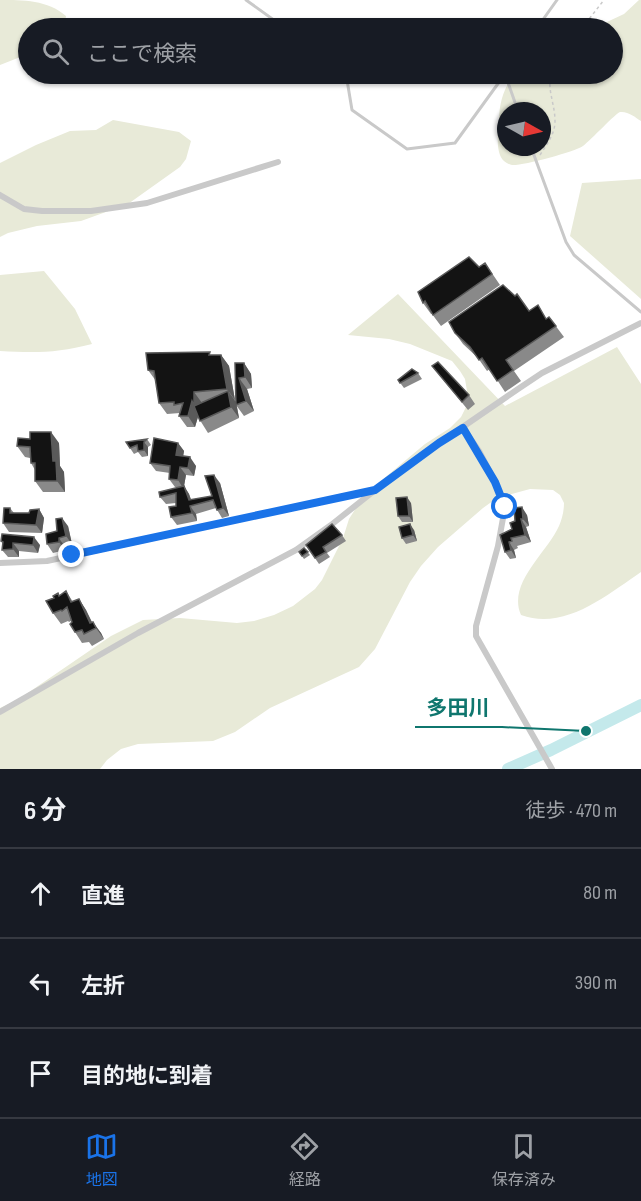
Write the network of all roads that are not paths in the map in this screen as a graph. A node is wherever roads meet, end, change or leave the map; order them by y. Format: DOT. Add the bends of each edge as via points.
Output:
graph roads {
  1 [pos="246,0"];
  2 [pos="557,0"];
  3 [pos="271,18"];
  4 [pos="544,18"];
  5 [pos="348,84"];
  6 [pos="498,84"];
  7 [pos="509,84"];
  8 [pos="515,102"];
  9 [pos="534,156"];
  10 [pos="278,162"];
  11 [pos="0,195"];
  12 [pos="641,312"];
  13 [pos="641,323"];
  14 [pos="463,428"];
  15 [pos="375,490"];
  16 [pos="0,562"];
  17 [pos="0,712"];
  18 [pos="552,769"];
  1 -- 3 [label="lane"];
  2 -- 4 [label="lane"];
  5 -- 6 [label="lane" via="352,110 406,149 455,143"];
  7 -- 8 [label="lane"];
  9 -- 12 [label="lane" via="574,255"];
  10 -- 11 [label="street" via="158,200 91,211 24,209"];
  13 -- 14 [label="street" via="542,373"];
  14 -- 15 [label="street"];
  14 -- 18 [label="street" via="505,507 476,636"];
  15 -- 16 [label="street" via="47,561"];
  15 -- 17 [label="street" via="296,550 138,633"];
}
